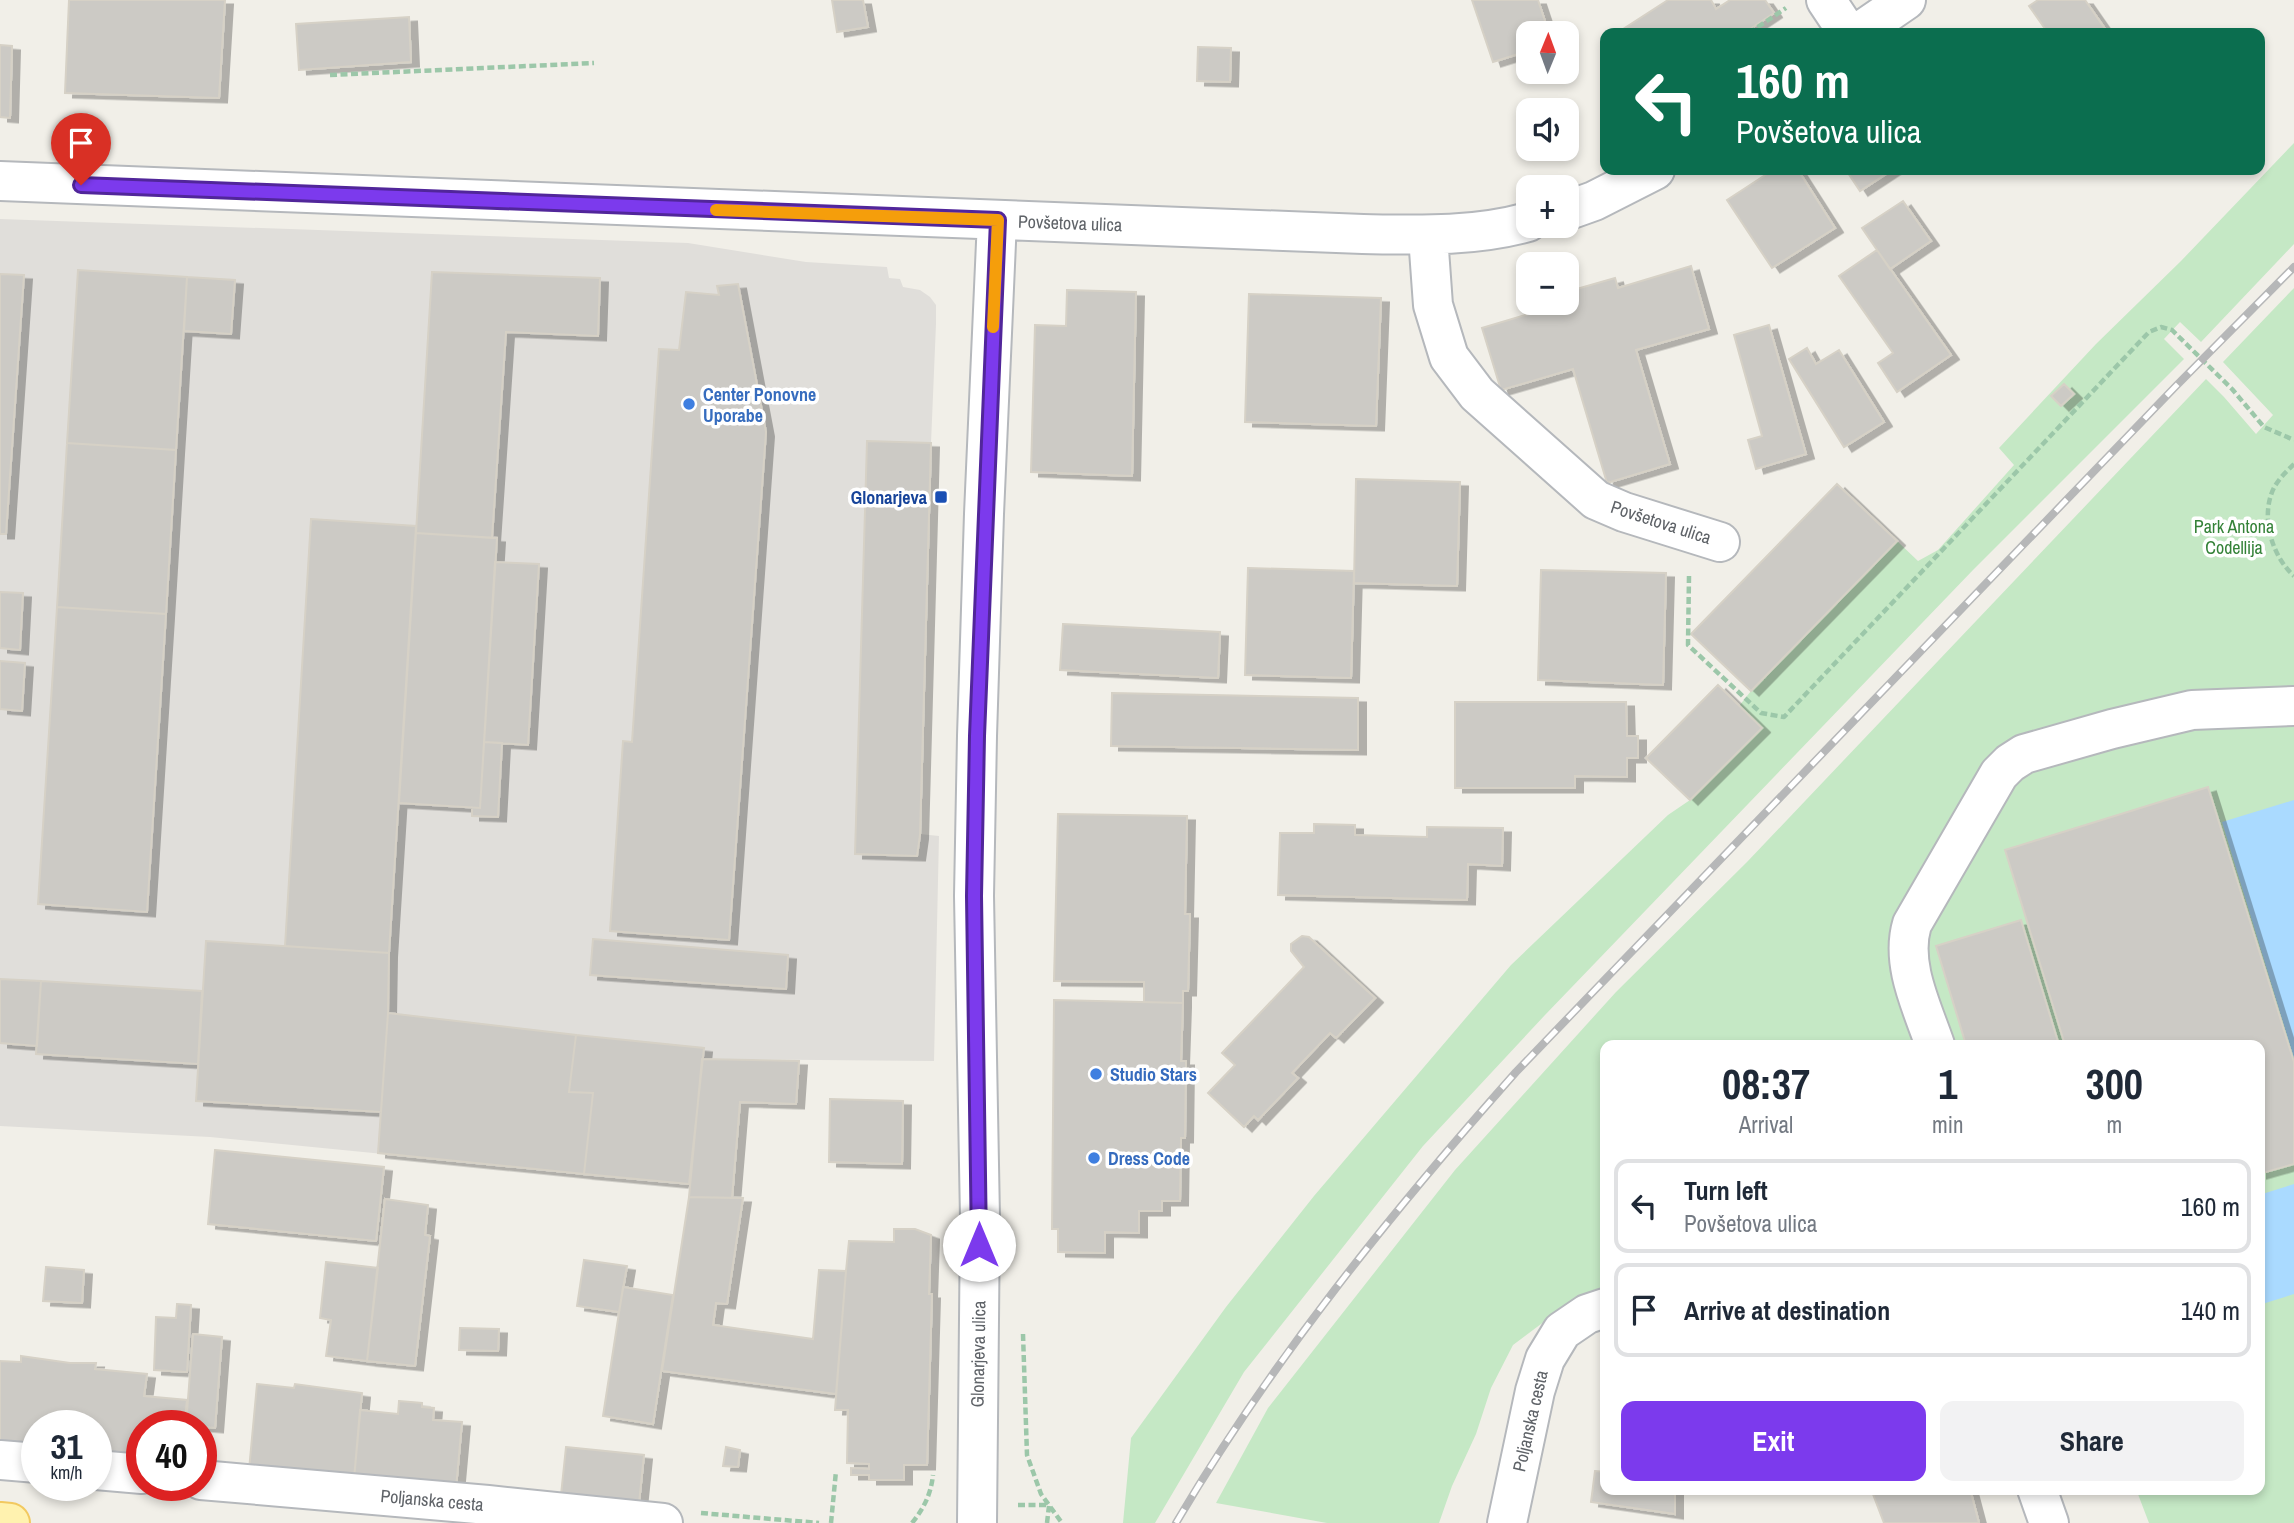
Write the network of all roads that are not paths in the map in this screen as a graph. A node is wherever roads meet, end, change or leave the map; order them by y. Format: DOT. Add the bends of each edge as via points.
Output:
graph roads {
  1 [pos="1826,0"];
  2 [pos="1906,0"];
  3 [pos="1845,28"];
  4 [pos="1865,28"];
  5 [pos="1645,175"];
  6 [pos="0,181"];
  7 [pos="1579,206"];
  8 [pos="998,220"];
  9 [pos="1516,225"];
  10 [pos="1427,236"];
  11 [pos="1705,537"];
  12 [pos="2294,706"];
  13 [pos="1933,1040"];
  14 [pos="1600,1310"];
  15 [pos="0,1460"];
  16 [pos="21,1462"];
  17 [pos="217,1481"];
  18 [pos="2039,1495"];
  19 [pos="0,1522"];
  20 [pos="658,1522"];
  21 [pos="10,1523"];
  22 [pos="977,1523"];
  23 [pos="1507,1523"];
  24 [pos="2049,1523"];
  1 -- 3 [label="street"];
  2 -- 4 [label="street"];
  5 -- 7 [label="street"];
  6 -- 8 [label="street, Povšetova ulica"];
  8 -- 10 [label="street, Povšetova ulica"];
  8 -- 22 [label="street, Glonarjeva ulica" via="974,896"];
  9 -- 10 [label="street, Povšetova ulica"];
  10 -- 11 [label="street, Povšetova ulica" via="1433,305 1448,357 1477,394 1596,500"];
  12 -- 13 [label="street" via="2192,710 2024,754 2010,763 1999,774 1908,936 1909,966"];
  14 -- 23 [label="street, Poljanska cesta" via="1562,1331 1545,1359"];
  15 -- 16 [label="street"];
  17 -- 20 [label="street, Poljanska cesta"];
  18 -- 24 [label="street"];
  19 -- 21 [label="main road"];
}
